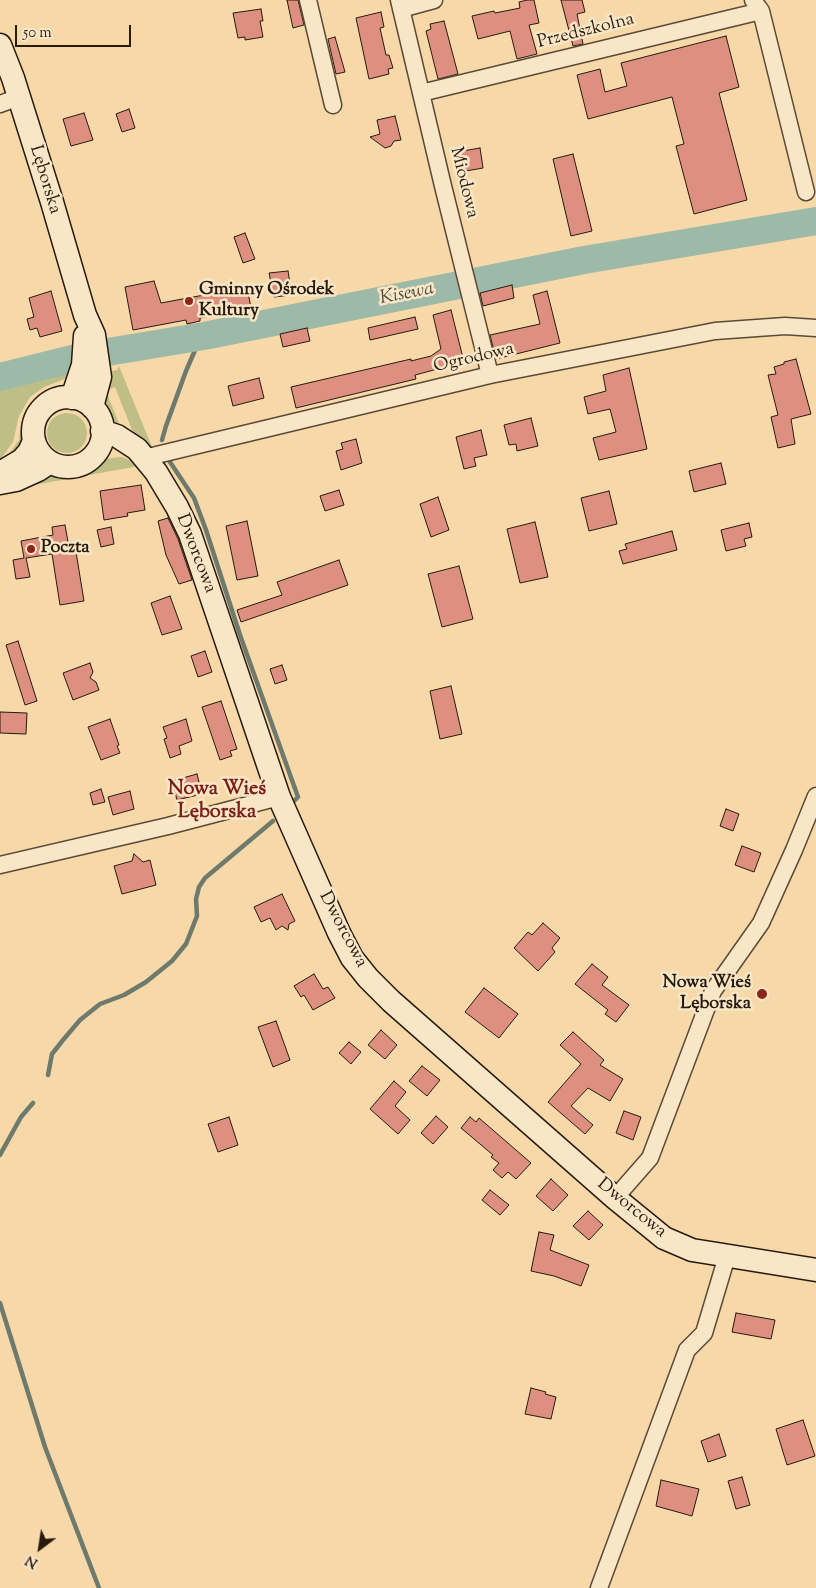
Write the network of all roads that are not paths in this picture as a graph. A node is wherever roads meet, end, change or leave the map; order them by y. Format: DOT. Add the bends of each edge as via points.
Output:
graph roads {
  1 [pos="308,0"];
  2 [pos="434,0"];
  3 [pos="400,4"];
  4 [pos="757,5"];
  5 [pos="0,45"];
  6 [pos="421,93"];
  7 [pos="9,101"];
  8 [pos="333,105"];
  9 [pos="806,192"];
  10 [pos="816,328"];
  11 [pos="490,375"];
  12 [pos="82,402"];
  13 [pos="101,439"];
  14 [pos="34,441"];
  15 [pos="144,458"];
  16 [pos="50,462"];
  17 [pos="0,473"];
  18 [pos="0,483"];
  19 [pos="279,796"];
  20 [pos="816,796"];
  21 [pos="0,865"];
  22 [pos="615,1198"];
  23 [pos="727,1256"];
  24 [pos="816,1270"];
  25 [pos="598,1588"];
  1 -- 8 [label="street"];
  2 -- 3 [label="street"];
  3 -- 6 [label="street, Miodowa"];
  4 -- 6 [label="street, Przedszkolna"];
  4 -- 9 [label="street"];
  5 -- 7 [label="street, Lęborska"];
  6 -- 11 [label="street, Miodowa"];
  7 -- 12 [label="street, Lęborska" via="85,316 91,325 91,364"];
  10 -- 11 [label="street, Ogrodowa" via="785,326 715,331"];
  11 -- 15 [label="street, Ogrodowa"];
  12 -- 13 [label="street" via="98,416"];
  12 -- 14 [label="street" via="61,398 42,408 33,428"];
  13 -- 15 [label="street, Dworcowa" via="129,442"];
  13 -- 16 [label="street" via="93,456 84,463 63,467"];
  14 -- 16 [label="street"];
  14 -- 17 [label="street" via="22,460"];
  15 -- 19 [label="street, Dworcowa" via="168,489 190,534"];
  16 -- 18 [label="street" via="16,480"];
  19 -- 21 [label="street"];
  19 -- 22 [label="street, Dworcowa" via="339,933 352,958 368,978 391,1002"];
  20 -- 22 [label="street" via="762,923 713,991 650,1158"];
  22 -- 23 [label="street, Dworcowa" via="666,1239 692,1250"];
  23 -- 24 [label="street, Dworcowa"];
  23 -- 25 [label="street" via="704,1333 687,1350"];
}
